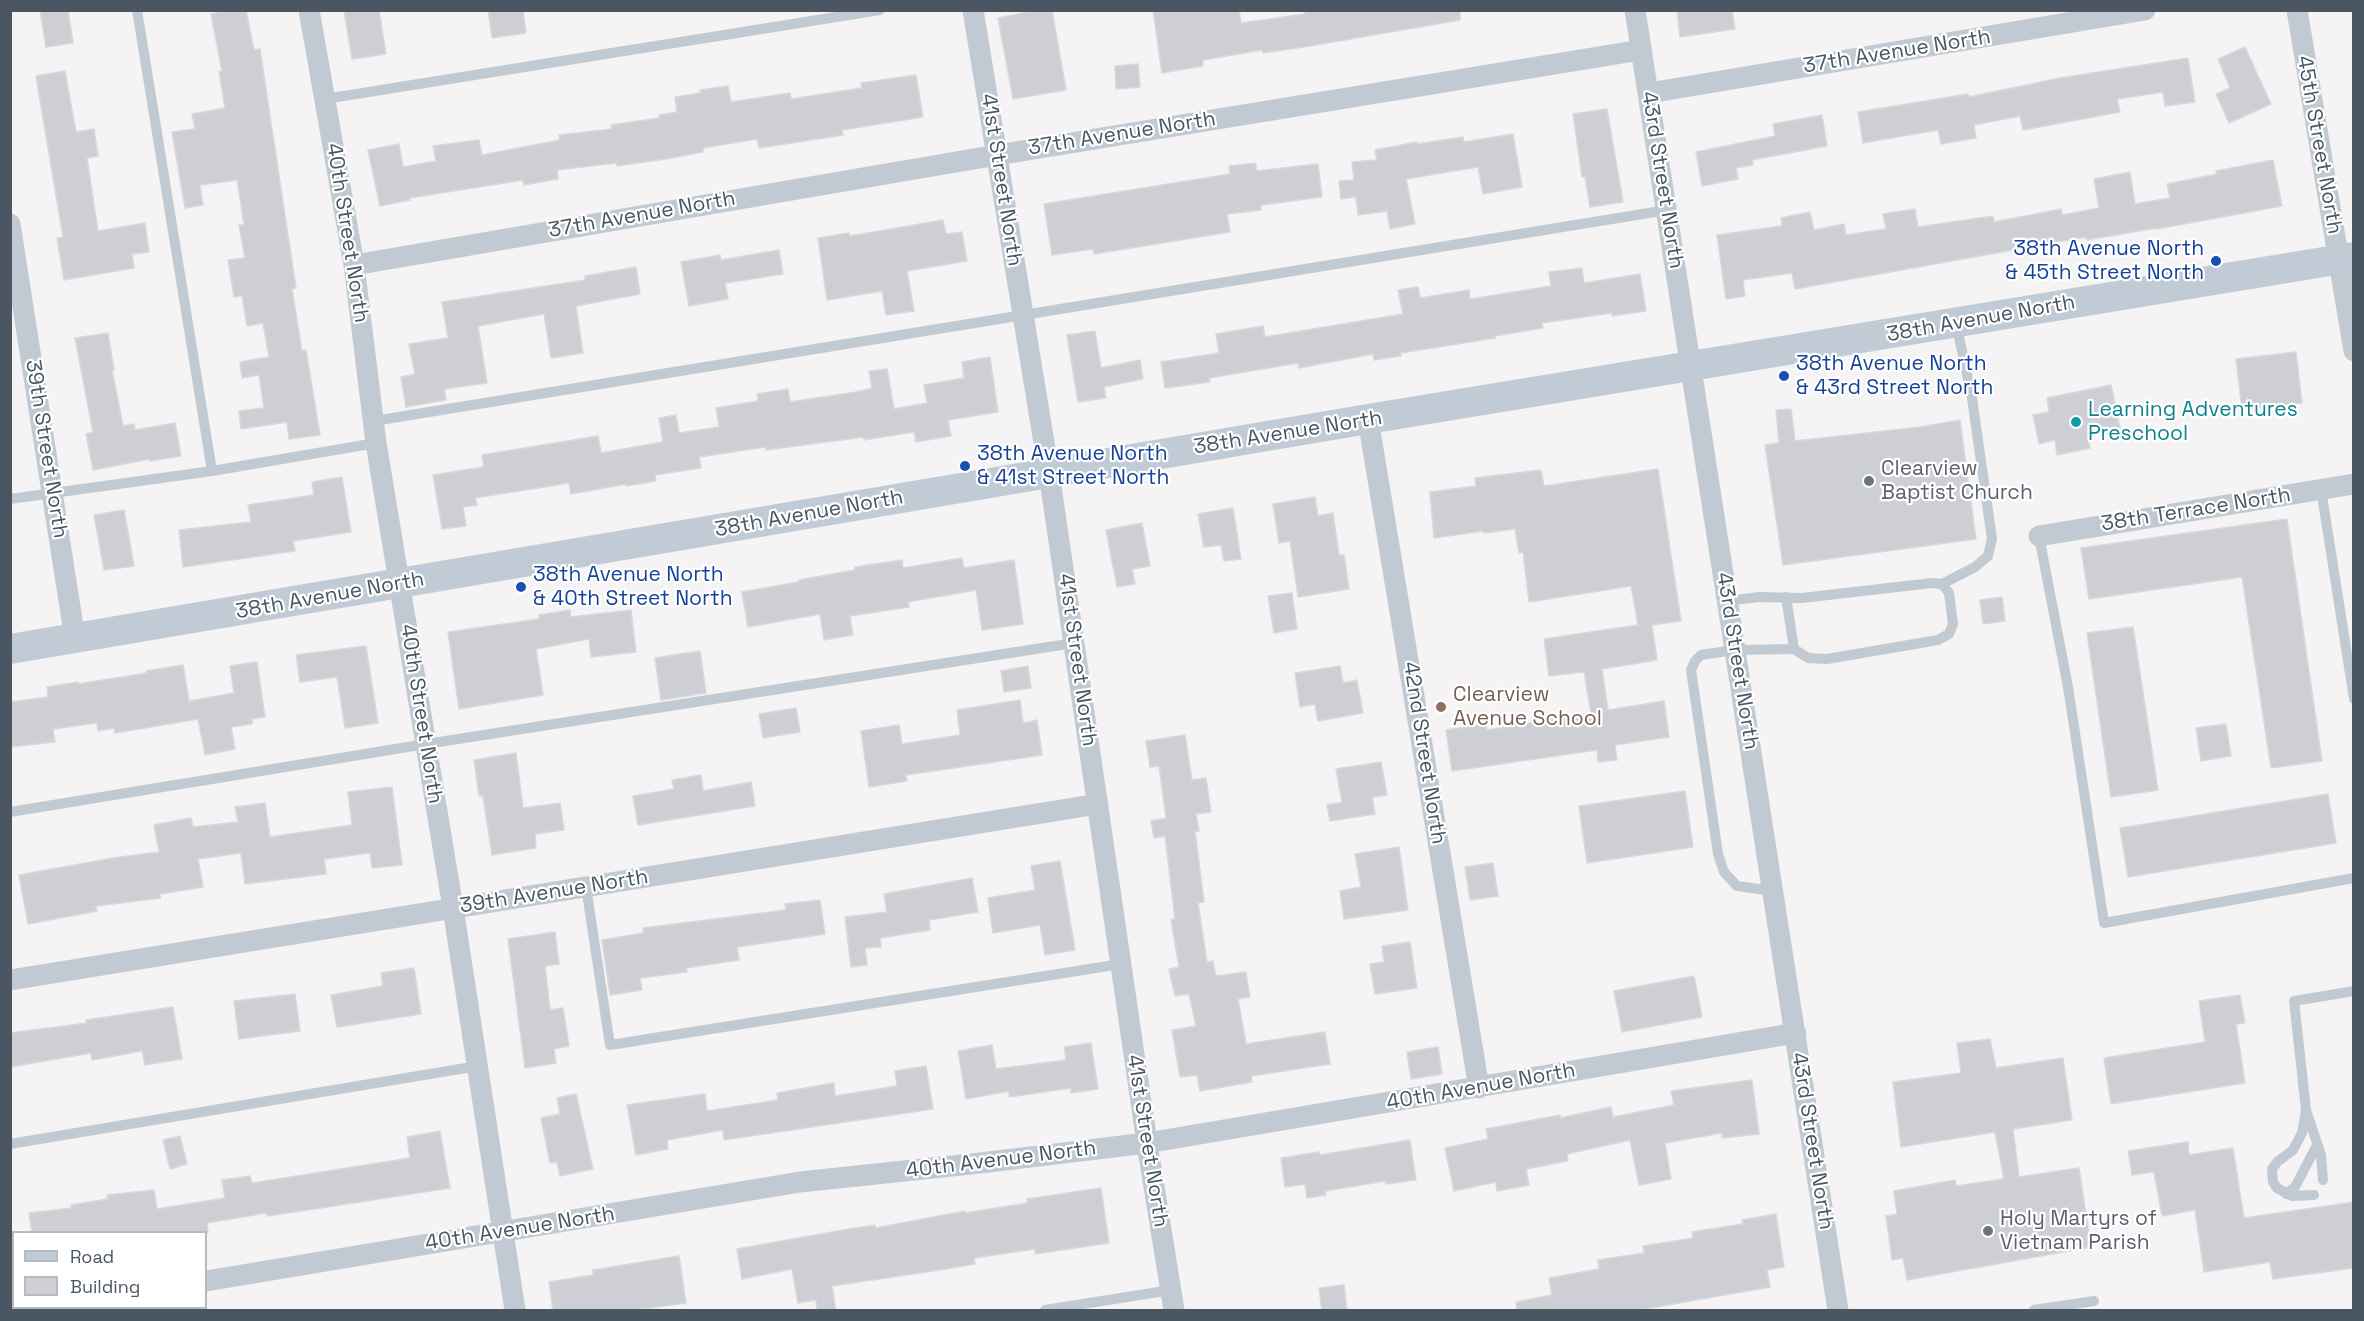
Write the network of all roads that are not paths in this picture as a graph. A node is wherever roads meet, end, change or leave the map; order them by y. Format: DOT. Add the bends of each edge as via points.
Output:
graph roads {
  1 [pos="137,10"];
  2 [pos="309,10"];
  3 [pos="880,10"];
  4 [pos="973,10"];
  5 [pos="1635,10"];
  6 [pos="2145,10"];
  7 [pos="2297,10"];
  8 [pos="1641,50"];
  9 [pos="1649,93"];
  10 [pos="325,99"];
  11 [pos="997,154"];
  12 [pos="1667,210"];
  13 [pos="10,224"];
  14 [pos="2346,258"];
  15 [pos="354,265"];
  16 [pos="1023,313"];
  17 [pos="1956,323"];
  18 [pos="2353,345"];
  19 [pos="1690,368"];
  20 [pos="1368,419"];
  21 [pos="374,421"];
  22 [pos="376,443"];
  23 [pos="212,471"];
  24 [pos="1049,473"];
  25 [pos="2354,484"];
  26 [pos="2321,489"];
  27 [pos="53,493"];
  28 [pos="10,499"];
  29 [pos="2039,536"];
  30 [pos="399,584"];
  31 [pos="1942,584"];
  32 [pos="1786,597"];
  33 [pos="1727,601"];
  34 [pos="75,639"];
  35 [pos="1074,643"];
  36 [pos="10,649"];
  37 [pos="1794,649"];
  38 [pos="1734,650"];
  39 [pos="2354,699"];
  40 [pos="426,744"];
  41 [pos="1098,804"];
  42 [pos="10,812"];
  43 [pos="2354,878"];
  44 [pos="586,887"];
  45 [pos="1773,891"];
  46 [pos="453,908"];
  47 [pos="1121,964"];
  48 [pos="10,980"];
  49 [pos="2354,991"];
  50 [pos="1796,1032"];
  51 [pos="478,1066"];
  52 [pos="1479,1088"];
  53 [pos="2306,1110"];
  54 [pos="1147,1143"];
  55 [pos="10,1144"];
  56 [pos="2317,1145"];
  57 [pos="2323,1180"];
  58 [pos="2286,1194"];
  59 [pos="2314,1195"];
  60 [pos="503,1232"];
  61 [pos="207,1281"];
  62 [pos="1170,1290"];
  63 [pos="2094,1301"];
  64 [pos="515,1311"];
  65 [pos="1045,1311"];
  66 [pos="1174,1311"];
  67 [pos="1838,1311"];
  68 [pos="2034,1311"];
  1 -- 23 [label="lane"];
  2 -- 10 [label="street, 40th Street North"];
  3 -- 10 [label="lane"];
  4 -- 11 [label="street, 41st Street North"];
  5 -- 8 [label="street, 43rd Street North"];
  6 -- 9 [label="street, 37th Avenue North"];
  7 -- 14 [label="street, 45th Street North"];
  8 -- 9 [label="street, 43rd Street North"];
  8 -- 11 [label="street, 37th Avenue North"];
  9 -- 12 [label="street, 43rd Street North"];
  10 -- 15 [label="street, 40th Street North"];
  11 -- 15 [label="street, 37th Avenue North"];
  11 -- 16 [label="street, 41st Street North"];
  12 -- 16 [label="lane"];
  12 -- 19 [label="street, 43rd Street North"];
  13 -- 27 [label="street, 39th Street North"];
  14 -- 17 [label="main road, 38th Avenue North"];
  14 -- 18 [label="street, 45th Street North"];
  15 -- 21 [label="street, 40th Street North"];
  16 -- 21 [label="lane"];
  16 -- 24 [label="street, 41st Street North"];
  17 -- 19 [label="main road, 38th Avenue North"];
  17 -- 31 [label="lane" via="1972,398 1992,539 1988,556"];
  19 -- 20 [label="main road, 38th Avenue North"];
  19 -- 33 [label="street, 43rd Street North"];
  20 -- 24 [label="main road, 38th Avenue North"];
  20 -- 52 [label="street, 42nd Street North"];
  21 -- 22 [label="street, 40th Street North"];
  22 -- 23 [label="lane"];
  22 -- 30 [label="street, 40th Street North"];
  23 -- 27 [label="lane"];
  24 -- 30 [label="main road, 38th Avenue North"];
  24 -- 35 [label="street, 41st Street North"];
  25 -- 26 [label="street, 38th Terrace North"];
  26 -- 29 [label="street, 38th Terrace North"];
  26 -- 39 [label="lane"];
  27 -- 28 [label="lane"];
  27 -- 34 [label="street, 39th Street North"];
  29 -- 43 [label="lane" via="2068,687 2104,923"];
  30 -- 34 [label="main road, 38th Avenue North"];
  30 -- 40 [label="street, 40th Street North"];
  31 -- 32 [label="lane"];
  31 -- 37 [label="lane" via="1949,593 1953,624 1949,634 1938,640 1827,659 1808,658"];
  32 -- 33 [label="lane"];
  32 -- 37 [label="lane"];
  33 -- 38 [label="street, 43rd Street North"];
  34 -- 36 [label="main road, 38th Avenue North"];
  35 -- 40 [label="lane"];
  35 -- 41 [label="street, 41st Street North"];
  37 -- 38 [label="lane"];
  38 -- 45 [label="street, 43rd Street North"];
  38 -- 45 [label="lane" via="1701,655 1691,670 1718,854 1724,872 1737,886"];
  40 -- 42 [label="lane"];
  40 -- 46 [label="street, 40th Street North"];
  41 -- 44 [label="street, 39th Avenue North"];
  41 -- 47 [label="street, 41st Street North"];
  44 -- 46 [label="street, 39th Avenue North"];
  44 -- 47 [label="lane" via="610,1045"];
  45 -- 50 [label="street, 43rd Street North"];
  46 -- 48 [label="street, 39th Avenue North"];
  46 -- 51 [label="street, 40th Street North"];
  47 -- 54 [label="street, 41st Street North"];
  49 -- 53 [label="lane" via="2294,1001"];
  50 -- 52 [label="street, 40th Avenue North"];
  50 -- 67 [label="street, 43rd Street North"];
  51 -- 55 [label="lane"];
  51 -- 60 [label="street, 40th Street North"];
  52 -- 54 [label="street, 40th Avenue North"];
  53 -- 56 [label="lane"];
  53 -- 58 [label="lane" via="2302,1133 2293,1150 2272,1169 2273,1182"];
  54 -- 60 [label="street, 40th Avenue North" via="800,1182"];
  54 -- 62 [label="street, 41st Street North"];
  56 -- 57 [label="lane"];
  56 -- 58 [label="lane" via="2295,1186"];
  58 -- 59 [label="lane"];
  60 -- 61 [label="street, 40th Avenue North"];
  60 -- 64 [label="street, 40th Street North"];
  62 -- 65 [label="lane"];
  62 -- 66 [label="street, 41st Street North"];
  63 -- 68 [label="lane"];
}
